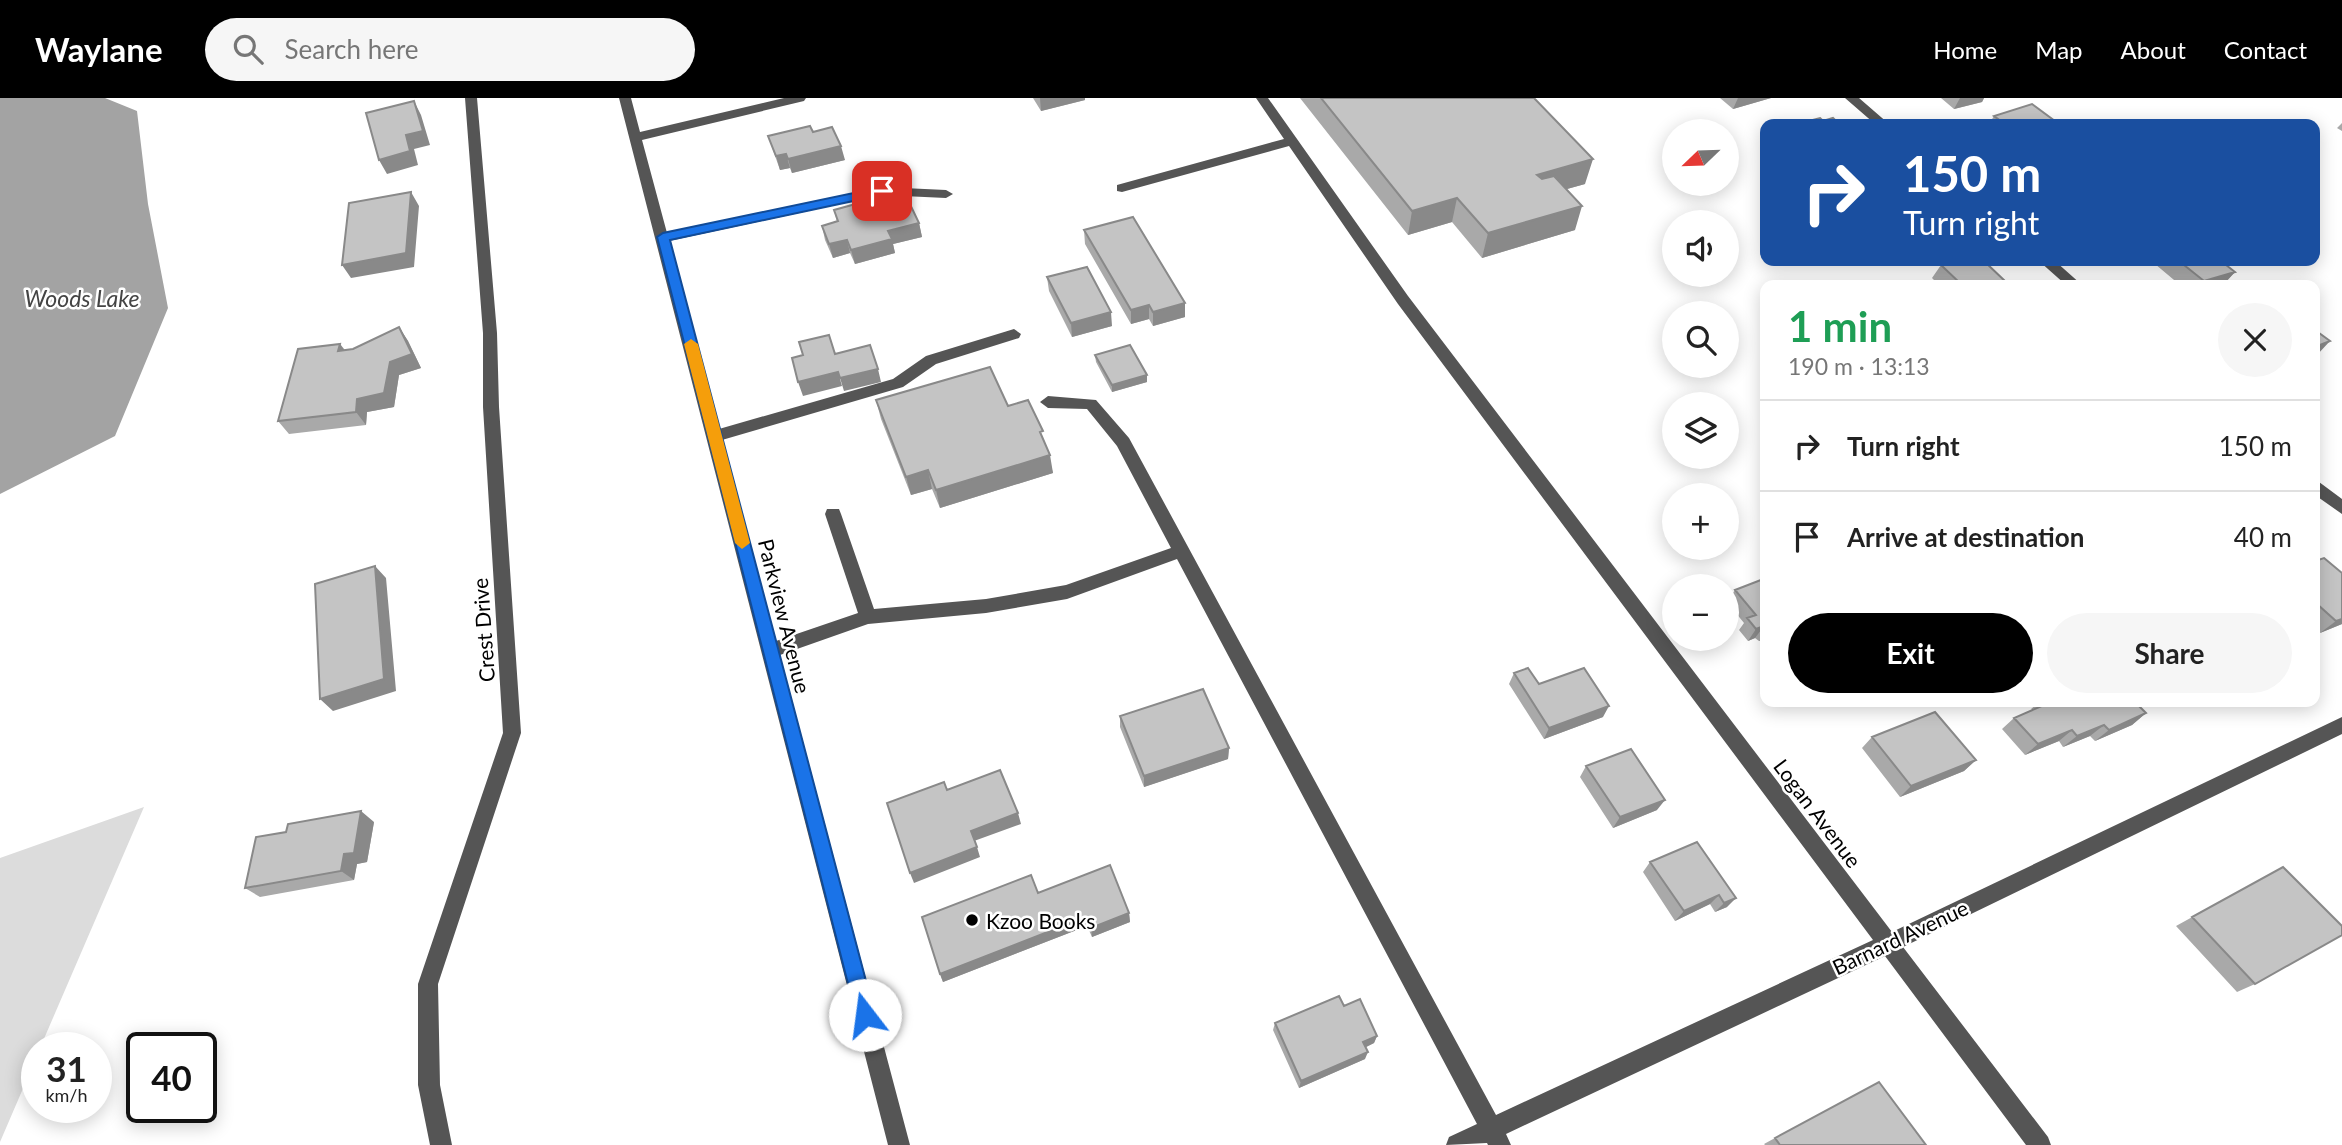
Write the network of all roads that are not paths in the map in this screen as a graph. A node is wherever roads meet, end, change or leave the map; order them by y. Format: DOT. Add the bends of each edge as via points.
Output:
graph roads {
  1 [pos="471,98"];
  2 [pos="625,98"];
  3 [pos="800,98"];
  4 [pos="1262,98"];
  5 [pos="1851,98"];
  6 [pos="1877,119"];
  7 [pos="637,137"];
  8 [pos="1292,141"];
  9 [pos="1122,188"];
  10 [pos="946,194"];
  11 [pos="663,237"];
  12 [pos="2052,266"];
  13 [pos="2070,280"];
  14 [pos="1014,334"];
  15 [pos="1048,402"];
  16 [pos="715,436"];
  17 [pos="2320,489"];
  18 [pos="2342,508"];
  19 [pos="833,514"];
  20 [pos="1181,551"];
  21 [pos="868,618"];
  22 [pos="770,651"];
  23 [pos="2342,725"];
  24 [pos="1888,944"];
  25 [pos="1496,1137"];
  26 [pos="441,1145"];
  27 [pos="899,1145"];
  28 [pos="1457,1145"];
  29 [pos="2040,1145"];
  1 -- 26 [label="street, Crest Drive" via="490,333 512,733 428,984 429,1085"];
  2 -- 7 [label="street, Parkview Avenue"];
  3 -- 7 [label="street"];
  4 -- 8 [label="street, Logan Avenue"];
  5 -- 6 [label="street"];
  7 -- 11 [label="street, Parkview Avenue"];
  8 -- 9 [label="street"];
  8 -- 24 [label="street, Logan Avenue" via="1403,300"];
  10 -- 11 [label="street" via="882,191"];
  11 -- 16 [label="street, Parkview Avenue"];
  12 -- 13 [label="street"];
  14 -- 16 [label="street" via="931,360 898,383"];
  15 -- 20 [label="street" via="1091,404 1123,442"];
  16 -- 22 [label="street, Parkview Avenue"];
  17 -- 18 [label="street"];
  19 -- 21 [label="street"];
  20 -- 21 [label="street" via="1067,592"];
  20 -- 25 [label="street"];
  21 -- 22 [label="street"];
  22 -- 27 [label="street, Parkview Avenue"];
  23 -- 24 [label="street, Barnard Avenue"];
  24 -- 25 [label="street, Barnard Avenue"];
  24 -- 29 [label="street, Logan Avenue"];
  25 -- 28 [label="street, Barnard Avenue"];
}
